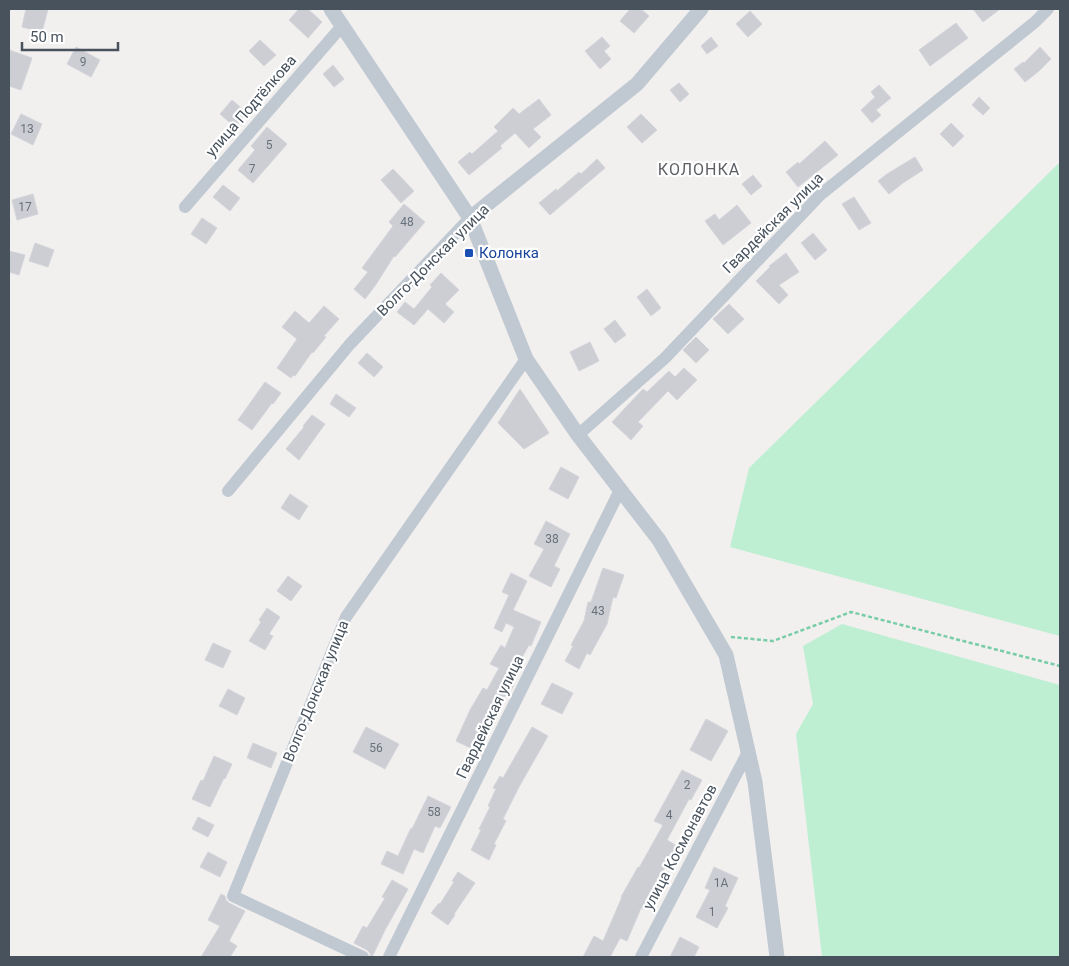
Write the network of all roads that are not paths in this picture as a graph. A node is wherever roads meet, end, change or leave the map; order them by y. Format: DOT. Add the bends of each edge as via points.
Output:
graph roads {
  1 [pos="331,9"];
  2 [pos="701,9"];
  3 [pos="1048,9"];
  4 [pos="342,26"];
  5 [pos="185,207"];
  6 [pos="470,218"];
  7 [pos="526,359"];
  8 [pos="578,435"];
  9 [pos="620,490"];
  10 [pos="228,491"];
  11 [pos="748,752"];
  12 [pos="363,957"];
  13 [pos="389,957"];
  14 [pos="641,957"];
  15 [pos="777,957"];
  1 -- 4 [label="street"];
  2 -- 6 [label="street, Волго-Донская улица" via="637,84"];
  3 -- 8 [label="street, Гвардейская улица" via="820,196 665,358"];
  4 -- 5 [label="street, улица Подтёлкова"];
  4 -- 6 [label="street"];
  6 -- 7 [label="street"];
  6 -- 10 [label="street, Волго-Донская улица" via="350,344"];
  7 -- 8 [label="street"];
  7 -- 12 [label="street, Волго-Донская улица" via="346,617 233,896"];
  8 -- 9 [label="street"];
  9 -- 11 [label="street" via="659,540 726,655"];
  9 -- 13 [label="street, Гвардейская улица"];
  11 -- 14 [label="street, улица Космонавтов"];
  11 -- 15 [label="street" via="755,782"];
}
